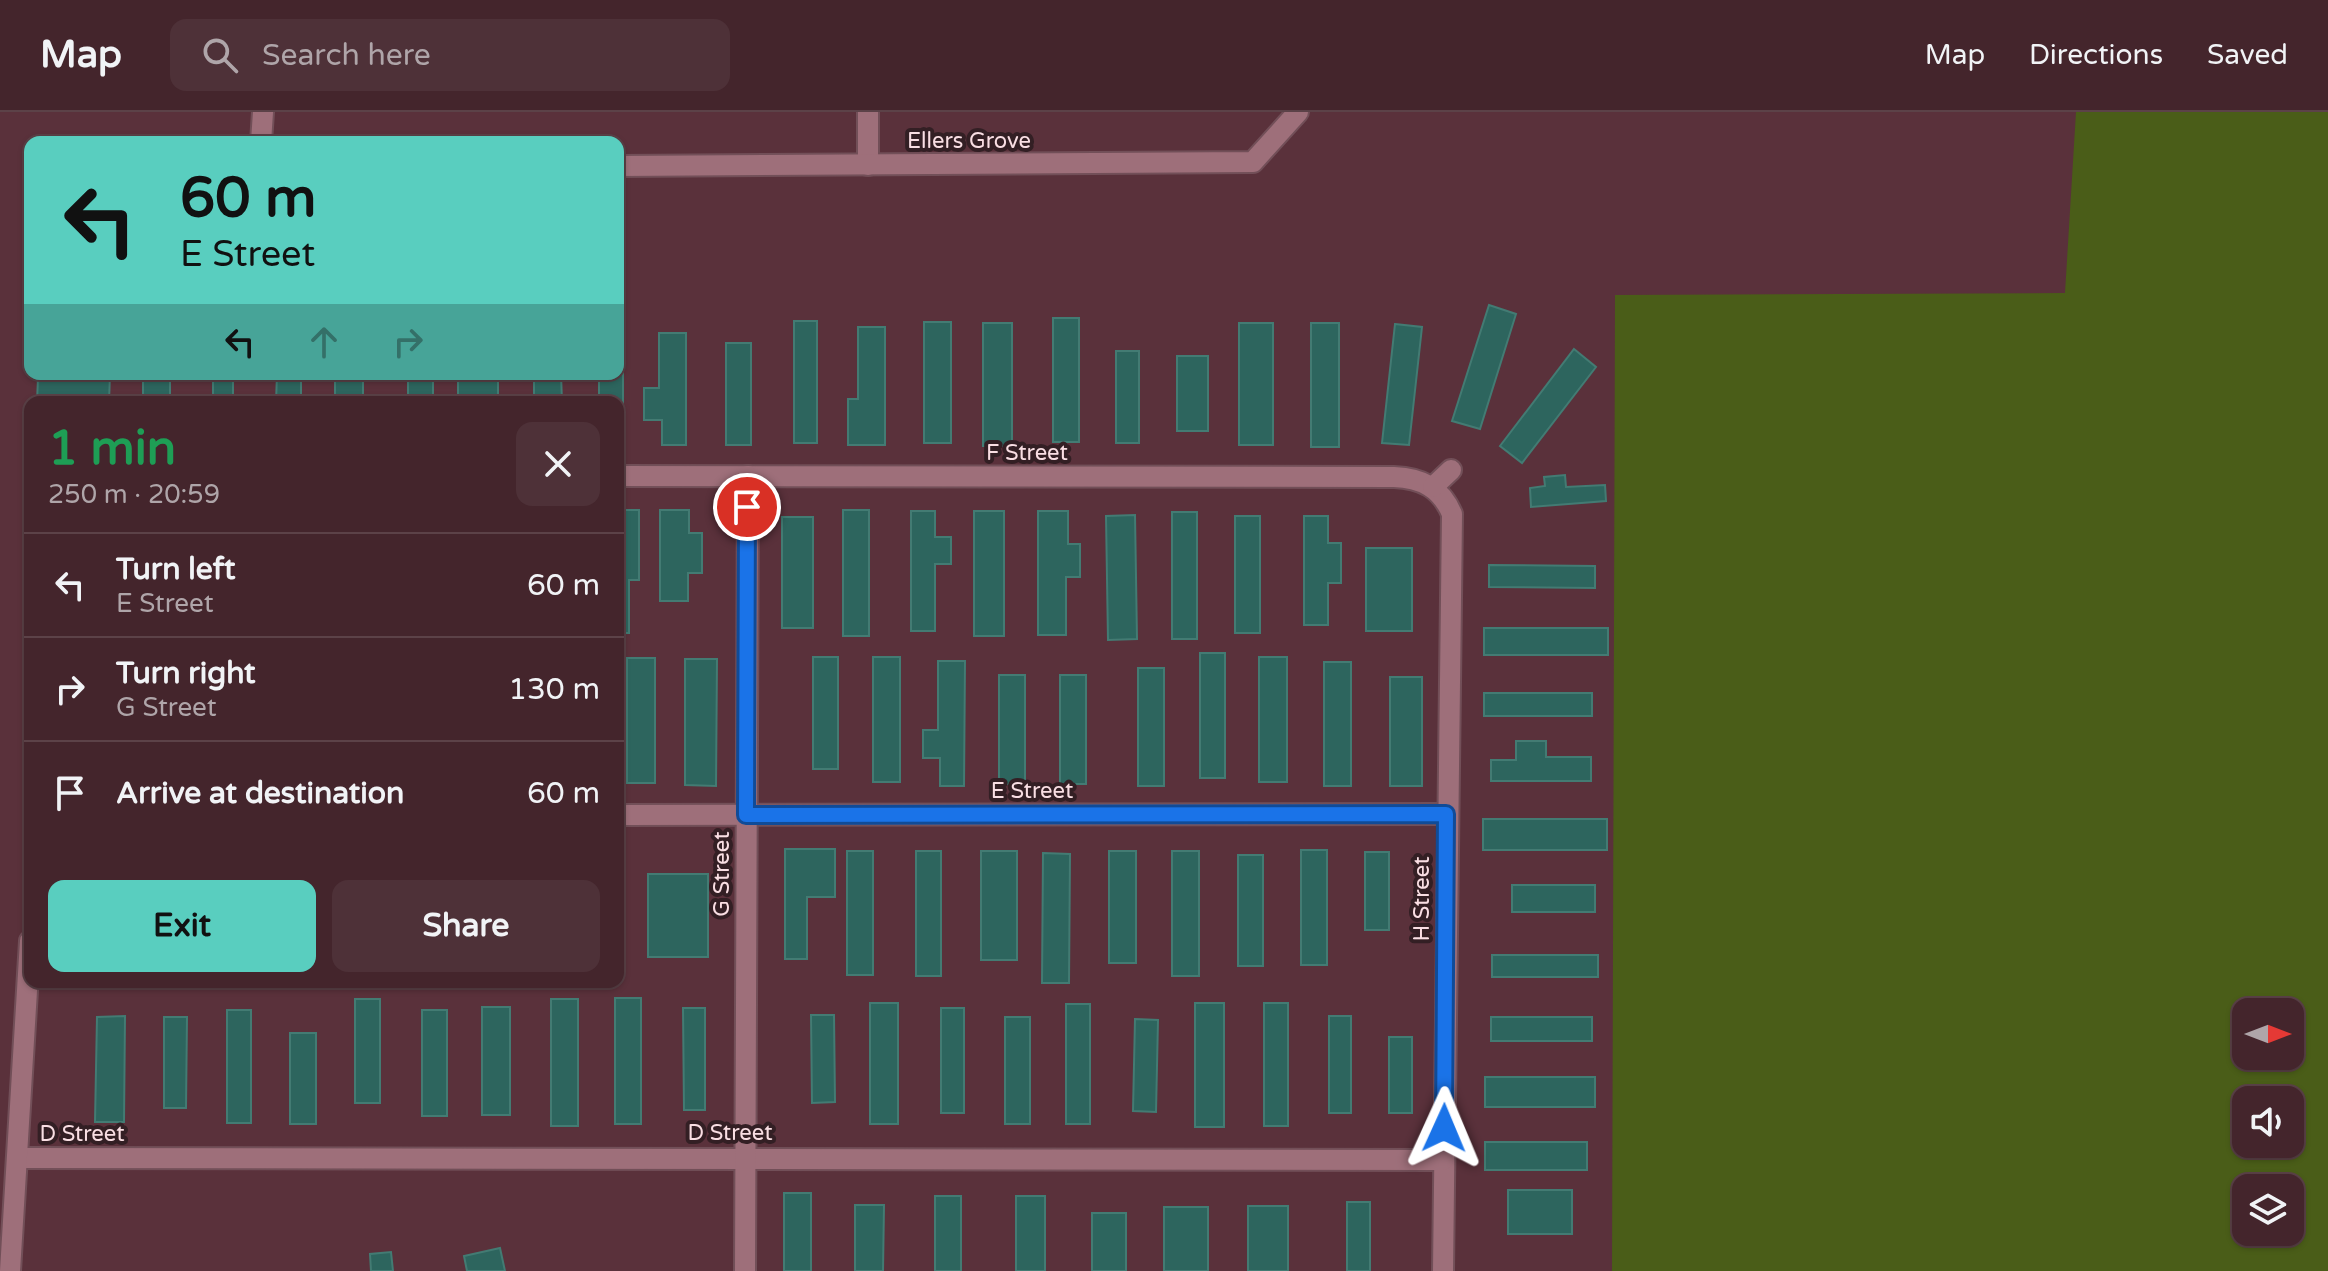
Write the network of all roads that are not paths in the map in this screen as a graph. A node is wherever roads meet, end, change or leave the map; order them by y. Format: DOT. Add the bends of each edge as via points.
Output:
graph roads {
  1 [pos="263,112"];
  2 [pos="868,112"];
  3 [pos="1298,112"];
  4 [pos="261,136"];
  5 [pos="868,165"];
  6 [pos="624,166"];
  7 [pos="1451,470"];
  8 [pos="624,476"];
  9 [pos="748,476"];
  10 [pos="1433,487"];
  11 [pos="1446,814"];
  12 [pos="624,815"];
  13 [pos="746,815"];
  14 [pos="27,988"];
  15 [pos="746,1157"];
  16 [pos="17,1158"];
  17 [pos="1443,1160"];
  18 [pos="10,1271"];
  19 [pos="745,1271"];
  20 [pos="1443,1271"];
  1 -- 4 [label="street"];
  2 -- 5 [label="street"];
  3 -- 5 [label="street, Ellers Grove" via="1253,162"];
  5 -- 6 [label="street, Ellers Grove"];
  7 -- 10 [label="street"];
  8 -- 9 [label="street, F Street"];
  9 -- 10 [label="street, F Street" via="1394,477 1415,478"];
  9 -- 13 [label="street, G Street"];
  10 -- 11 [label="street, H Street" via="1446,498 1452,514"];
  11 -- 13 [label="street, E Street"];
  11 -- 17 [label="street, H Street"];
  12 -- 13 [label="street, E Street"];
  13 -- 15 [label="street, G Street"];
  14 -- 16 [label="street"];
  15 -- 16 [label="street, D Street"];
  15 -- 17 [label="street, D Street"];
  15 -- 19 [label="street, G Street"];
  16 -- 18 [label="street"];
  17 -- 20 [label="street, H Street"];
}
